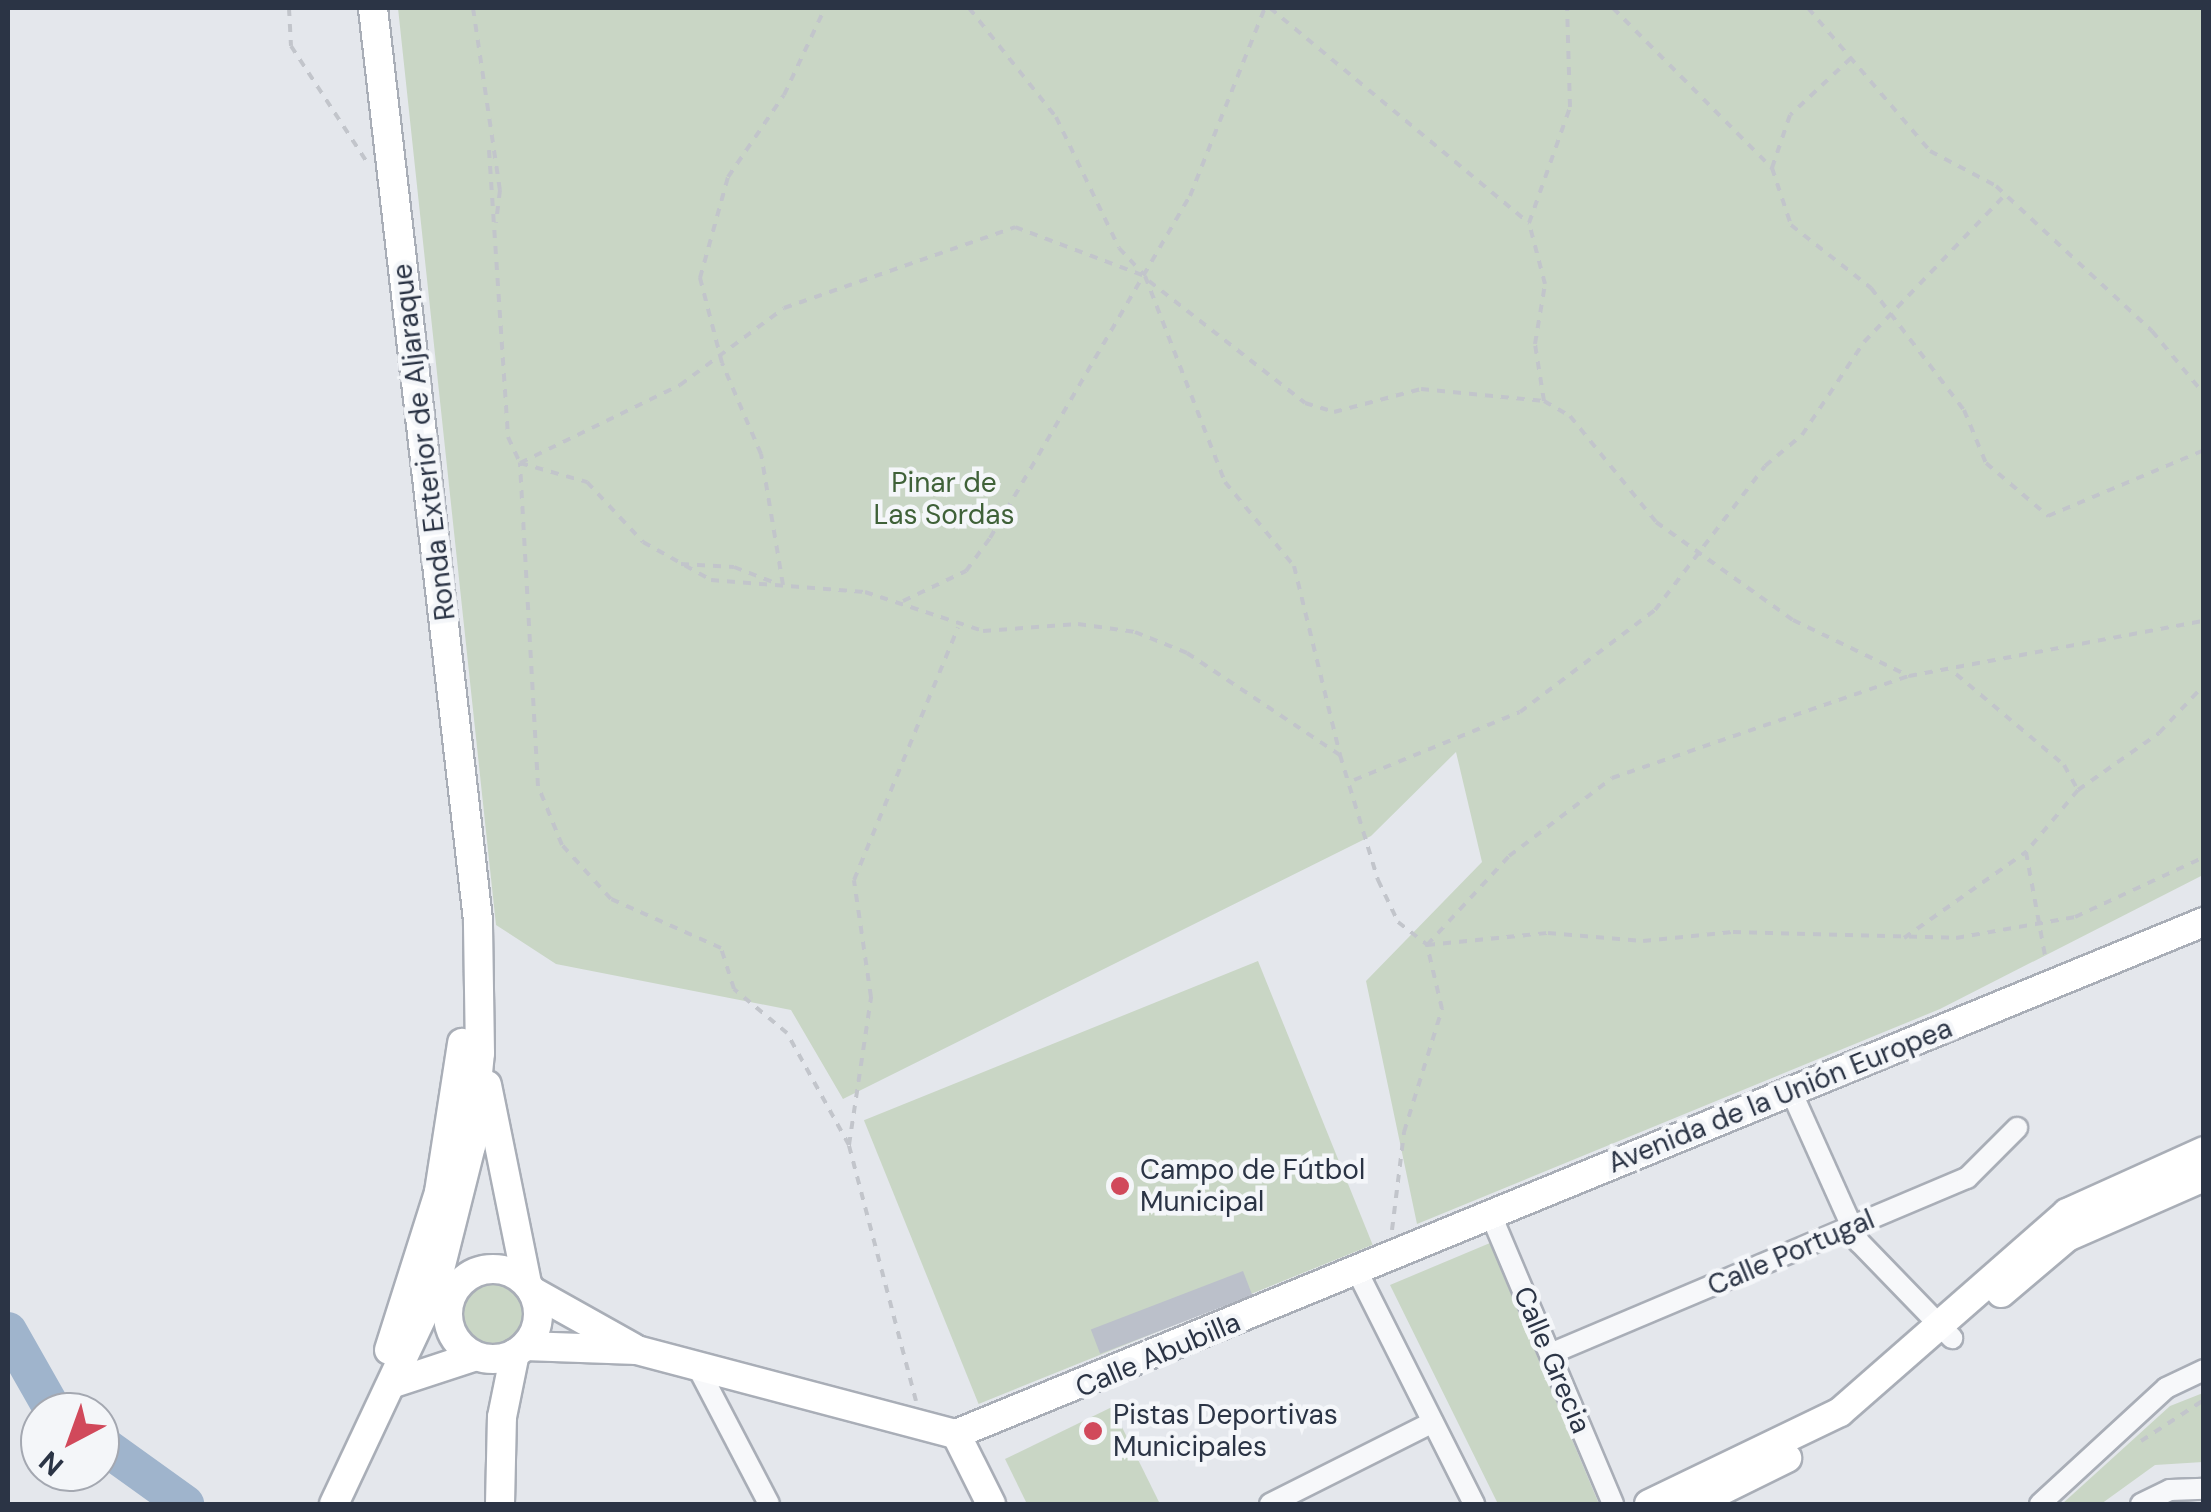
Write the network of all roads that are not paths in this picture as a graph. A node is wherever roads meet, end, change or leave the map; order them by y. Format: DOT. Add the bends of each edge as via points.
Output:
graph roads {
  1 [pos="373,8"];
  2 [pos="470,876"];
  3 [pos="2204,922"];
  4 [pos="480,1053"];
  5 [pos="1791,1091"];
  6 [pos="2018,1128"];
  7 [pos="2204,1151"];
  8 [pos="2204,1178"];
  9 [pos="439,1192"];
  10 [pos="1491,1215"];
  11 [pos="1852,1228"];
  12 [pos="1358,1271"];
  13 [pos="529,1287"];
  14 [pos="442,1293"];
  15 [pos="397,1330"];
  16 [pos="1945,1331"];
  17 [pos="520,1350"];
  18 [pos="637,1350"];
  19 [pos="1550,1354"];
  20 [pos="478,1357"];
  21 [pos="698,1368"];
  22 [pos="2204,1370"];
  23 [pos="394,1383"];
  24 [pos="502,1417"];
  25 [pos="1433,1422"];
  26 [pos="956,1434"];
  27 [pos="2204,1490"];
  28 [pos="339,1494"];
  29 [pos="500,1504"];
  30 [pos="769,1504"];
  31 [pos="991,1504"];
  32 [pos="1270,1504"];
  33 [pos="1474,1504"];
  34 [pos="1613,1504"];
  35 [pos="1649,1504"];
  36 [pos="1694,1504"];
  37 [pos="2040,1504"];
  38 [pos="2141,1504"];
  1 -- 2 [label="street, Ronda Exterior de Aljaraque"];
  2 -- 4 [label="street, Ronda Exterior de Aljaraque"];
  2 -- 9 [label="street, Ronda Exterior de Aljaraque" via="462,1048"];
  3 -- 5 [label="street, Avenida de la Unión Europea"];
  4 -- 13 [label="street"];
  4 -- 14 [label="street, Ronda Exterior de Aljaraque"];
  5 -- 10 [label="street, Avenida de la Unión Europea"];
  5 -- 11 [label="street"];
  6 -- 11 [label="street, Calle Portugal" via="1967,1178"];
  7 -- 16 [label="street" via="2067,1213"];
  8 -- 16 [label="street" via="2067,1237"];
  9 -- 14 [label="street"];
  9 -- 15 [label="street, Ronda Exterior de Aljaraque"];
  10 -- 12 [label="street, Avenida de la Unión Europea"];
  10 -- 19 [label="street, Calle Grecia"];
  11 -- 16 [label="street"];
  11 -- 19 [label="street, Calle Portugal"];
  12 -- 25 [label="street"];
  12 -- 26 [label="street, Calle Abubilla"];
  13 -- 14 [label="street" via="491,1268"];
  13 -- 17 [label="street" via="538,1320"];
  13 -- 18 [label="street"];
  14 -- 15 [label="street"];
  14 -- 20 [label="street" via="449,1326"];
  14 -- 23 [label="street, Ronda Exterior de Aljaraque"];
  15 -- 28 [label="street, Ronda Exterior de Aljaraque"];
  16 -- 35 [label="street" via="1840,1412"];
  16 -- 36 [label="street" via="1852,1426"];
  17 -- 18 [label="street"];
  17 -- 20 [label="street"];
  17 -- 24 [label="street"];
  18 -- 21 [label="street"];
  19 -- 34 [label="street, Calle Grecia"];
  20 -- 23 [label="street"];
  20 -- 24 [label="street"];
  21 -- 26 [label="street"];
  21 -- 30 [label="street"];
  22 -- 37 [label="street" via="2166,1388"];
  23 -- 28 [label="street, Ronda Exterior de Aljaraque"];
  24 -- 29 [label="street"];
  25 -- 32 [label="street"];
  25 -- 33 [label="street"];
  26 -- 31 [label="street"];
  27 -- 38 [label="street" via="2170,1490"];
}
